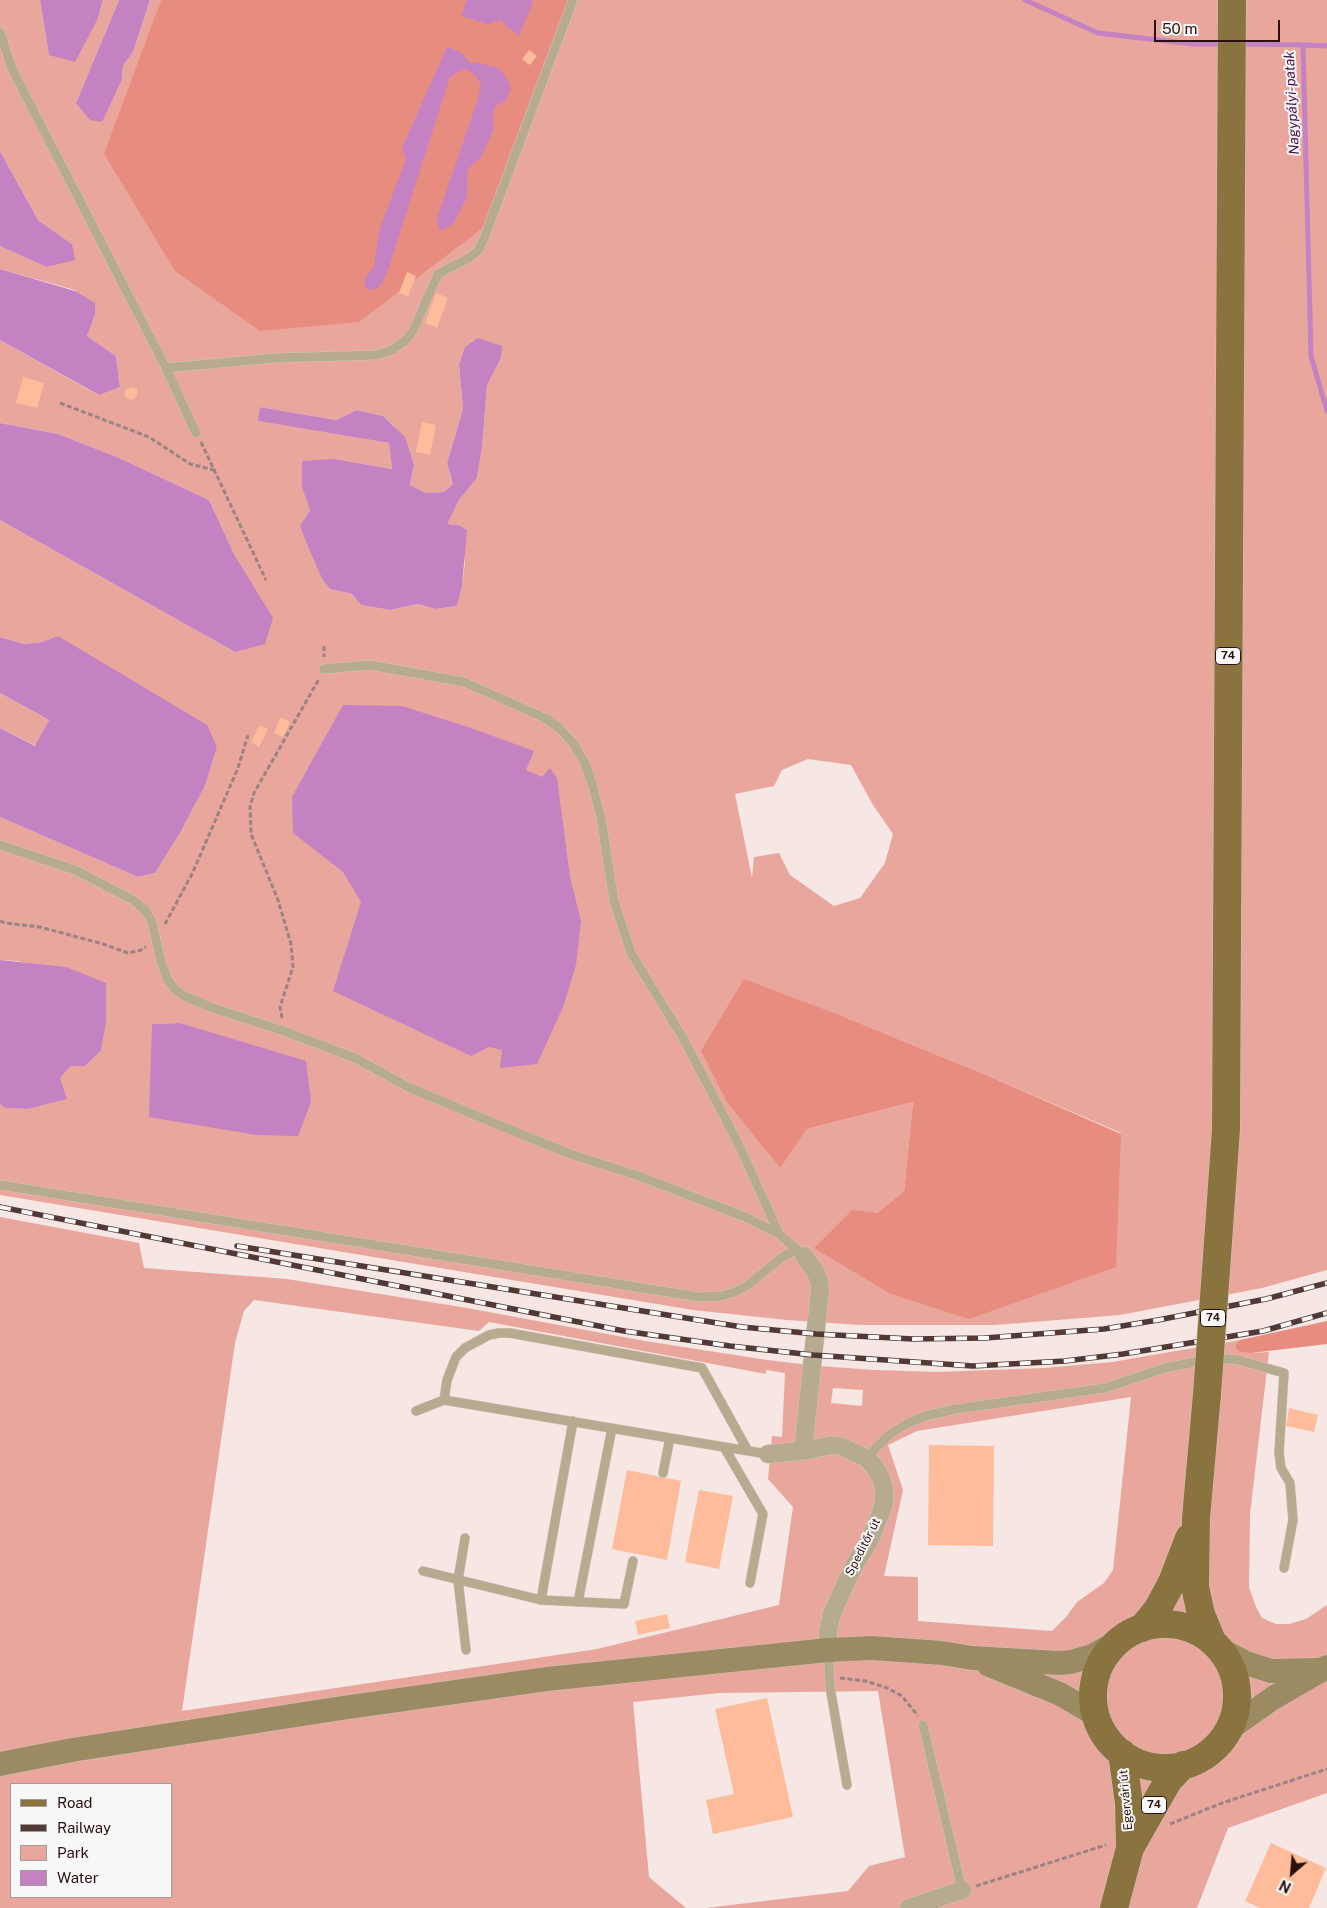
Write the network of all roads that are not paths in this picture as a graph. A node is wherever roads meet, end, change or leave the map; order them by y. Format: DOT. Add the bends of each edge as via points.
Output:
graph roads {
  1 [pos="573,0"];
  2 [pos="1232,0"];
  3 [pos="0,32"];
  4 [pos="166,368"];
  5 [pos="196,433"];
  6 [pos="324,669"];
  7 [pos="0,845"];
  8 [pos="0,1185"];
  9 [pos="779,1234"];
  10 [pos="800,1252"];
  11 [pos="444,1400"];
  12 [pos="416,1410"];
  13 [pos="573,1422"];
  14 [pos="612,1428"];
  15 [pos="670,1438"];
  16 [pos="724,1447"];
  17 [pos="748,1451"];
  18 [pos="803,1451"];
  19 [pos="768,1454"];
  20 [pos="866,1458"];
  21 [pos="663,1473"];
  22 [pos="1196,1518"];
  23 [pos="465,1538"];
  24 [pos="633,1561"];
  25 [pos="1284,1568"];
  26 [pos="422,1571"];
  27 [pos="458,1580"];
  28 [pos="750,1583"];
  29 [pos="541,1600"];
  30 [pos="578,1602"];
  31 [pos="1130,1634"];
  32 [pos="1217,1645"];
  33 [pos="466,1650"];
  34 [pos="828,1650"];
  35 [pos="972,1658"];
  36 [pos="1324,1669"];
  37 [pos="1096,1715"];
  38 [pos="923,1725"];
  39 [pos="1229,1729"];
  40 [pos="1122,1753"];
  41 [pos="0,1764"];
  42 [pos="1182,1766"];
  43 [pos="847,1785"];
  44 [pos="1118,1847"];
  45 [pos="962,1890"];
  46 [pos="909,1908"];
  47 [pos="1114,1908"];
  1 -- 4 [label="lane" via="483,241 469,258 438,274 406,340 377,355 275,358"];
  2 -- 22 [label="main road, 74, bridge" via="1226,1129"];
  3 -- 4 [label="lane" via="12,69"];
  4 -- 5 [label="lane"];
  6 -- 9 [label="lane" via="370,665 464,682 545,718 573,743 585,763 593,787 614,901 631,953 691,1054 739,1145"];
  7 -- 9 [label="lane" via="75,870 133,900 146,911 152,922 168,980 184,996 356,1058 410,1088 572,1155 687,1194"];
  8 -- 10 [label="lane" via="698,1297 735,1292 781,1258"];
  9 -- 10 [label="lane"];
  10 -- 18 [label="street" via="815,1270 820,1290"];
  11 -- 12 [label="lane"];
  11 -- 13 [label="lane"];
  11 -- 17 [label="lane" via="456,1357 489,1335 510,1333 702,1368"];
  13 -- 14 [label="lane"];
  13 -- 29 [label="lane"];
  14 -- 15 [label="lane"];
  14 -- 30 [label="lane"];
  15 -- 16 [label="lane"];
  15 -- 21 [label="lane"];
  16 -- 17 [label="lane"];
  16 -- 28 [label="lane" via="762,1514"];
  17 -- 19 [label="lane"];
  18 -- 19 [label="street, Speditőr út"];
  18 -- 20 [label="street, Speditőr út" via="832,1445"];
  20 -- 25 [label="lane" via="890,1434 924,1416 1105,1388 1190,1363 1219,1358 1238,1360 1284,1373 1279,1453 1281,1468 1290,1483 1292,1520"];
  20 -- 34 [label="street, Speditőr út" via="881,1478 884,1502 870,1540 832,1613"];
  22 -- 31 [label="main road, 74" via="1172,1582 1157,1610"];
  22 -- 32 [label="main road, 74" via="1195,1593 1201,1614"];
  23 -- 27 [label="lane"];
  24 -- 30 [label="lane" via="624,1604"];
  26 -- 27 [label="lane"];
  27 -- 29 [label="lane"];
  27 -- 33 [label="lane"];
  29 -- 30 [label="lane"];
  31 -- 32 [label="main road" via="1165,1624 1177,1625 1200,1632"];
  31 -- 35 [label="main road" via="1092,1656 1071,1662"];
  31 -- 37 [label="main road, 74" via="1108,1652 1100,1665 1093,1695"];
  32 -- 36 [label="main road" via="1246,1664 1271,1671"];
  32 -- 39 [label="main road, 74" via="1228,1660 1236,1683 1236,1708"];
  34 -- 35 [label="main road" via="908,1650"];
  34 -- 41 [label="main road" via="547,1679 342,1708"];
  34 -- 43 [label="lane" via="829,1678"];
  35 -- 37 [label="main road" via="1060,1694"];
  36 -- 39 [label="main road" via="1272,1698"];
  37 -- 40 [label="main road, 74" via="1104,1734"];
  38 -- 45 [label="lane"];
  39 -- 42 [label="main road, 74" via="1214,1748"];
  40 -- 42 [label="main road, 74" via="1151,1766"];
  40 -- 44 [label="main road, Egervári út / 74" via="1129,1803"];
  42 -- 44 [label="main road, Egervári út / 74"];
  44 -- 47 [label="main road, Egervári út / 74"];
  45 -- 46 [label="street"];
}
